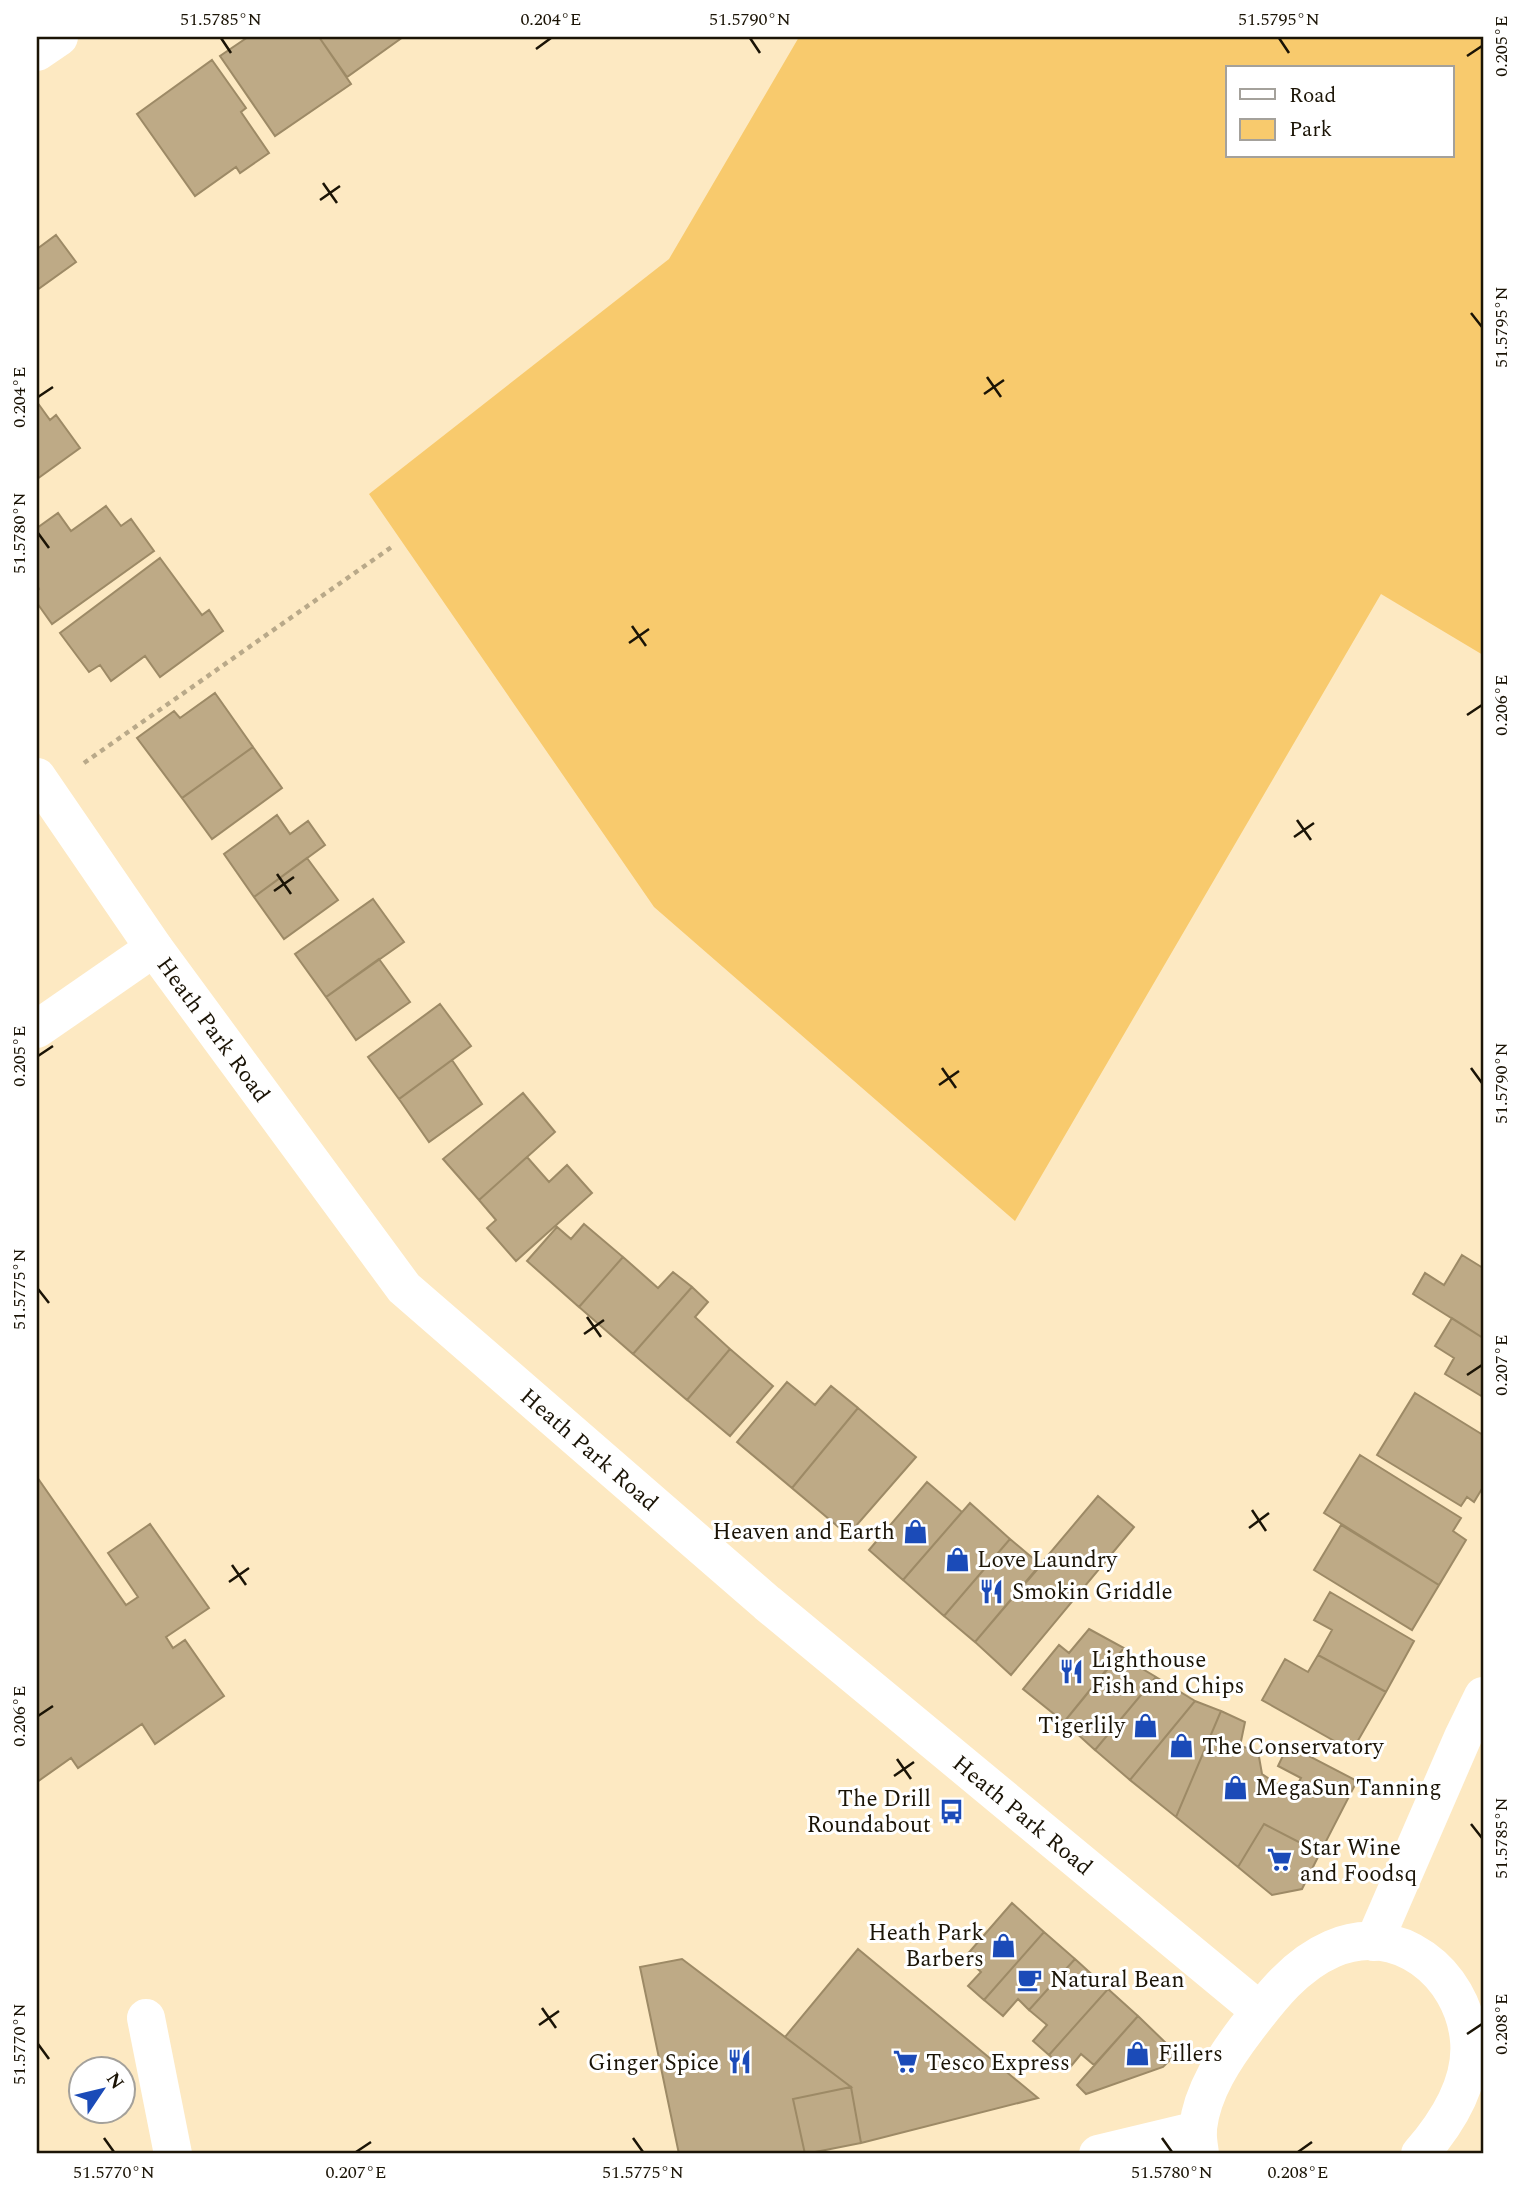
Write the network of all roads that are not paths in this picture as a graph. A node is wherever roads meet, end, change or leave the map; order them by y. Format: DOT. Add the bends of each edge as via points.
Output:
graph roads {
  1 [pos="59,37"];
  2 [pos="37,52"];
  3 [pos="41,783"];
  4 [pos="154,948"];
  5 [pos="37,1029"];
  6 [pos="1483,1696"];
  7 [pos="1374,1942"];
  8 [pos="1473,2009"];
  9 [pos="1260,2011"];
  10 [pos="146,2018"];
  11 [pos="1199,2142"];
  12 [pos="1431,2150"];
  13 [pos="173,2154"];
  14 [pos="1098,2154"];
  1 -- 2 [label="street"];
  3 -- 4 [label="street, Heath Park Road"];
  4 -- 5 [label="street"];
  4 -- 9 [label="street, Heath Park Road" via="404,1288 767,1603"];
  6 -- 7 [label="street"];
  7 -- 8 [label="street" via="1399,1945 1420,1956"];
  7 -- 9 [label="street" via="1333,1948 1309,1961"];
  8 -- 12 [label="street" via="1461,2094"];
  9 -- 11 [label="street" via="1234,2045 1203,2103"];
  10 -- 13 [label="street"];
  11 -- 14 [label="street"];
}
